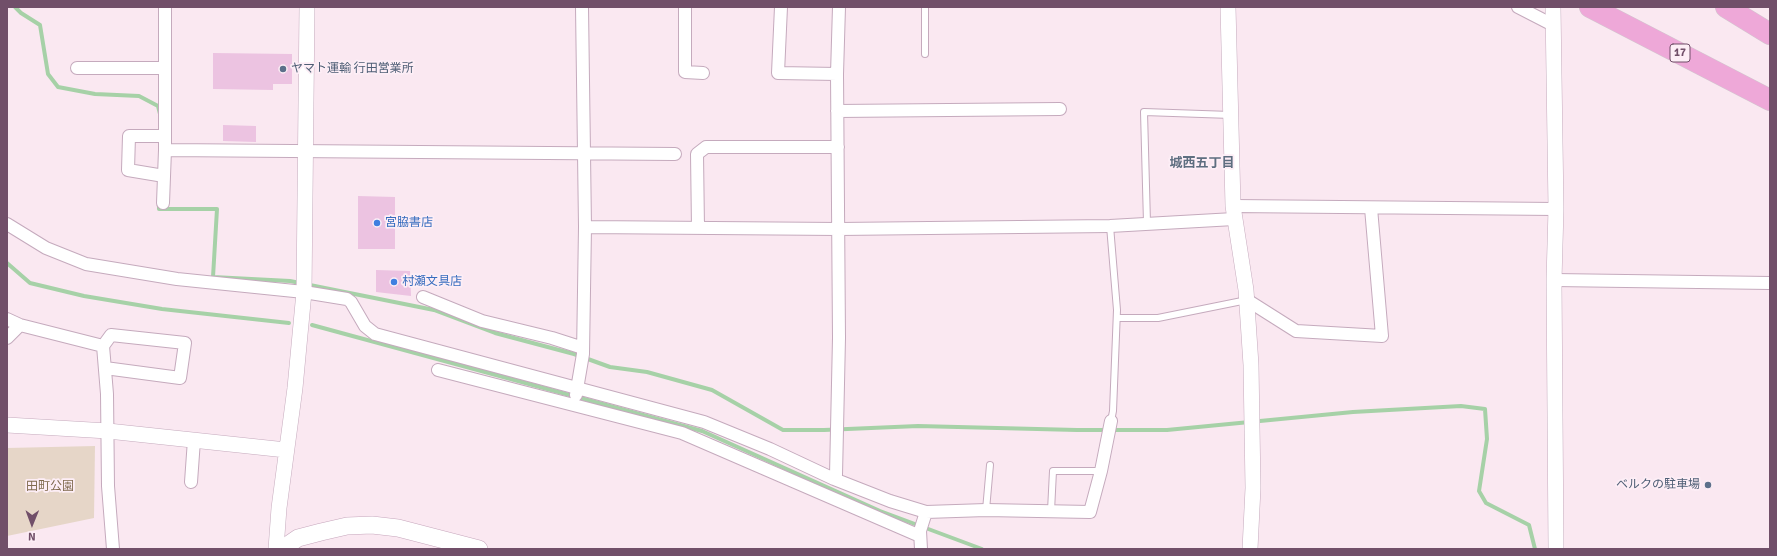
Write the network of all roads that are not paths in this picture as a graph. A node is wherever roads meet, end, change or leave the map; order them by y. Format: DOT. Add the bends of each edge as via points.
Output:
graph roads {
  1 [pos="165,7"];
  2 [pos="307,7"];
  3 [pos="582,7"];
  4 [pos="685,7"];
  5 [pos="781,7"];
  6 [pos="839,7"];
  7 [pos="925,7"];
  8 [pos="1228,7"];
  9 [pos="1518,7"];
  10 [pos="1553,7"];
  11 [pos="1590,7"];
  12 [pos="1726,7"];
  13 [pos="1553,25"];
  14 [pos="1770,34"];
  15 [pos="925,54"];
  16 [pos="77,68"];
  17 [pos="165,68"];
  18 [pos="703,73"];
  19 [pos="837,74"];
  20 [pos="1770,100"];
  21 [pos="1060,110"];
  22 [pos="838,111"];
  23 [pos="1231,115"];
  24 [pos="165,136"];
  25 [pos="838,147"];
  26 [pos="165,150"];
  27 [pos="306,152"];
  28 [pos="584,154"];
  29 [pos="675,154"];
  30 [pos="164,176"];
  31 [pos="163,204"];
  32 [pos="1370,208"];
  33 [pos="1556,209"];
  34 [pos="1234,212"];
  35 [pos="1147,223"];
  36 [pos="7,224"];
  37 [pos="1110,226"];
  38 [pos="585,227"];
  39 [pos="698,228"];
  40 [pos="839,229"];
  41 [pos="1554,280"];
  42 [pos="1770,283"];
  43 [pos="304,286"];
  44 [pos="423,297"];
  45 [pos="1247,300"];
  46 [pos="1117,318"];
  47 [pos="7,319"];
  48 [pos="20,325"];
  49 [pos="7,338"];
  50 [pos="103,346"];
  51 [pos="583,354"];
  52 [pos="105,368"];
  53 [pos="438,370"];
  54 [pos="575,397"];
  55 [pos="1111,421"];
  56 [pos="7,425"];
  57 [pos="108,431"];
  58 [pos="194,440"];
  59 [pos="286,450"];
  60 [pos="990,465"];
  61 [pos="1101,471"];
  62 [pos="834,479"];
  63 [pos="191,482"];
  64 [pos="986,510"];
  65 [pos="1051,511"];
  66 [pos="922,525"];
  67 [pos="113,549"];
  68 [pos="276,549"];
  69 [pos="282,549"];
  70 [pos="479,549"];
  71 [pos="921,549"];
  72 [pos="1250,549"];
  73 [pos="1556,549"];
  1 -- 17 [label="street"];
  2 -- 27 [label="street"];
  3 -- 28 [label="street"];
  4 -- 18 [label="street" via="685,72"];
  5 -- 19 [label="street" via="778,73"];
  6 -- 19 [label="street"];
  7 -- 15 [label="lane"];
  8 -- 23 [label="street"];
  9 -- 13 [label="street"];
  10 -- 13 [label="street"];
  11 -- 20 [label="highway, 17"];
  12 -- 14 [label="highway"];
  13 -- 33 [label="street"];
  16 -- 17 [label="street"];
  17 -- 24 [label="street"];
  19 -- 22 [label="street"];
  21 -- 22 [label="street"];
  22 -- 25 [label="street"];
  23 -- 34 [label="street"];
  23 -- 35 [label="lane" via="1144,112"];
  24 -- 26 [label="street"];
  24 -- 30 [label="street" via="129,136 128,170"];
  25 -- 39 [label="street" via="706,147 697,154"];
  25 -- 40 [label="street"];
  26 -- 27 [label="street"];
  26 -- 30 [label="street"];
  27 -- 28 [label="street"];
  27 -- 43 [label="street"];
  28 -- 29 [label="street"];
  28 -- 38 [label="street"];
  30 -- 31 [label="street"];
  32 -- 33 [label="street"];
  32 -- 34 [label="street"];
  32 -- 45 [label="street" via="1382,336 1296,331"];
  33 -- 41 [label="street"];
  34 -- 35 [label="street"];
  34 -- 45 [label="street"];
  35 -- 37 [label="street"];
  36 -- 43 [label="street" via="46,248 86,264 177,279"];
  37 -- 40 [label="street"];
  37 -- 46 [label="lane"];
  38 -- 39 [label="street"];
  38 -- 51 [label="street"];
  39 -- 40 [label="street"];
  40 -- 62 [label="street" via="839,338"];
  41 -- 42 [label="street"];
  41 -- 73 [label="street"];
  43 -- 54 [label="street" via="347,299 365,326 375,334"];
  43 -- 59 [label="street" via="295,388"];
  44 -- 51 [label="street" via="482,321 552,338"];
  45 -- 46 [label="lane" via="1158,318"];
  45 -- 72 [label="street" via="1253,488"];
  46 -- 55 [label="lane" via="1114,411"];
  47 -- 48 [label="street"];
  48 -- 49 [label="street"];
  48 -- 50 [label="street"];
  50 -- 52 [label="street"];
  50 -- 52 [label="street" via="111,335 185,343 180,378"];
  51 -- 54 [label="street"];
  52 -- 57 [label="street"];
  53 -- 54 [label="street"];
  54 -- 62 [label="street" via="704,422"];
  54 -- 66 [label="street" via="682,433"];
  55 -- 61 [label="street"];
  56 -- 57 [label="street"];
  57 -- 58 [label="street"];
  57 -- 67 [label="street" via="108,486"];
  58 -- 59 [label="street"];
  58 -- 63 [label="street"];
  59 -- 68 [label="street"];
  60 -- 64 [label="lane"];
  61 -- 65 [label="street" via="1090,512"];
  61 -- 65 [label="lane" via="1053,471"];
  62 -- 66 [label="street" via="890,501"];
  64 -- 65 [label="street"];
  64 -- 66 [label="street"];
  66 -- 71 [label="street"];
  69 -- 70 [label="main road" via="298,538 347,526 372,525 398,528"];
}
